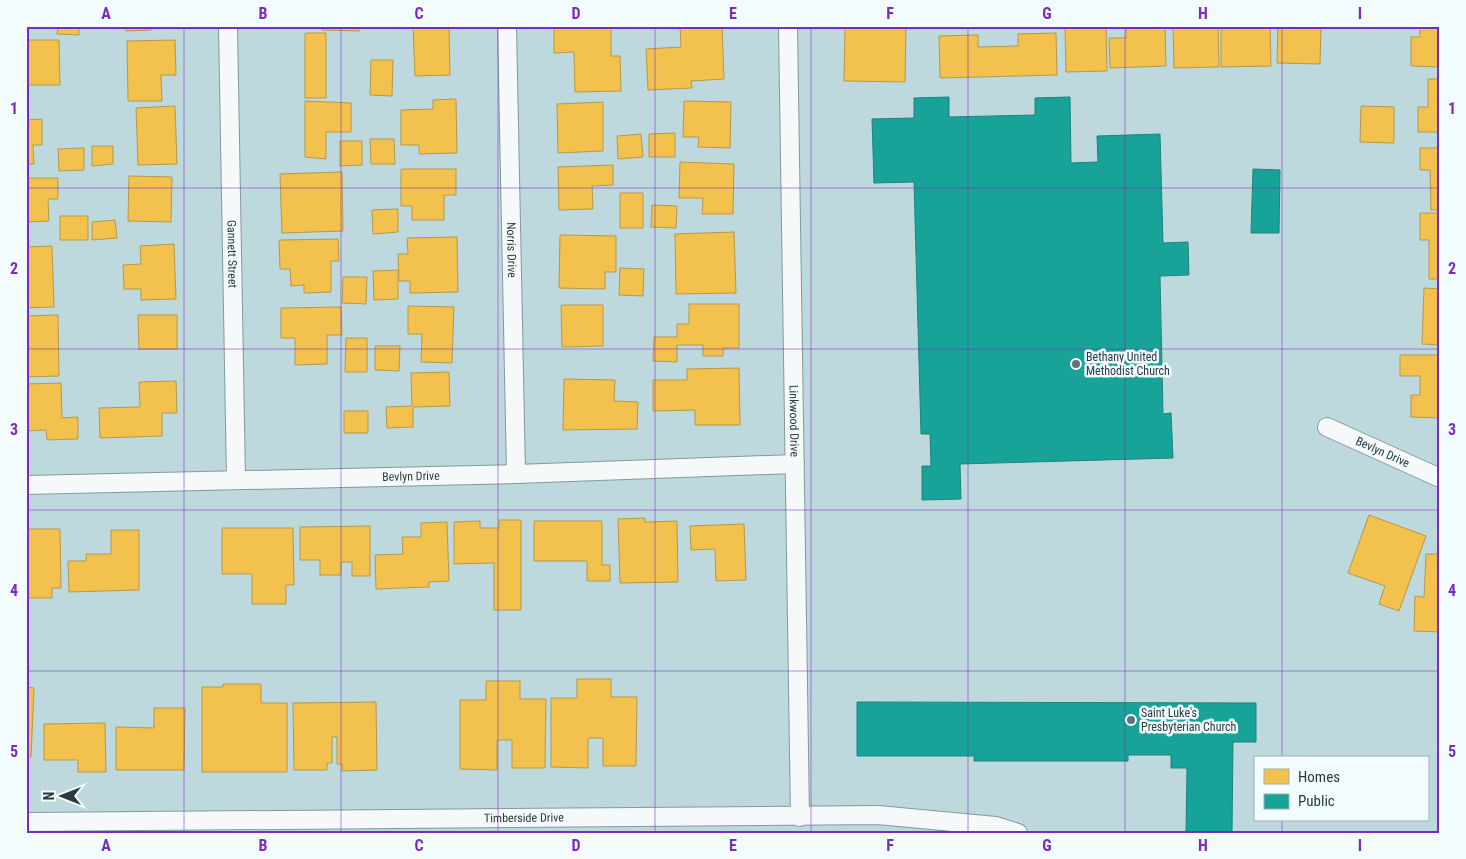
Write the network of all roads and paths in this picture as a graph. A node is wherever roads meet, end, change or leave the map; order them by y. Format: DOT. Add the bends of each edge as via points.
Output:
graph roads {
  1 [pos="228,26"];
  2 [pos="507,26"];
  3 [pos="788,26"];
  4 [pos="1327,427"];
  5 [pos="795,464"];
  6 [pos="516,474"];
  7 [pos="1440,478"];
  8 [pos="236,480"];
  9 [pos="26,485"];
  10 [pos="800,816"];
  11 [pos="26,822"];
  12 [pos="432,826"];
  13 [pos="225,827"];
  14 [pos="263,827"];
  15 [pos="1018,833"];
  1 -- 8 [label="street, Gannett Street"];
  2 -- 6 [label="street, Norris Drive"];
  3 -- 5 [label="street, Linkwood Drive"];
  4 -- 7 [label="street, Bevlyn Drive"];
  5 -- 6 [label="street, Bevlyn Drive"];
  5 -- 10 [label="street, Linkwood Drive"];
  6 -- 8 [label="street, Bevlyn Drive"];
  8 -- 9 [label="street, Bevlyn Drive"];
  10 -- 12 [label="street, Timberside Drive"];
  10 -- 15 [label="street, Timberside Drive" via="878,814 996,826"];
  11 -- 13 [label="street, Timberside Drive"];
  12 -- 14 [label="street, Timberside Drive"];
  13 -- 14 [label="street, Timberside Drive"];
}
